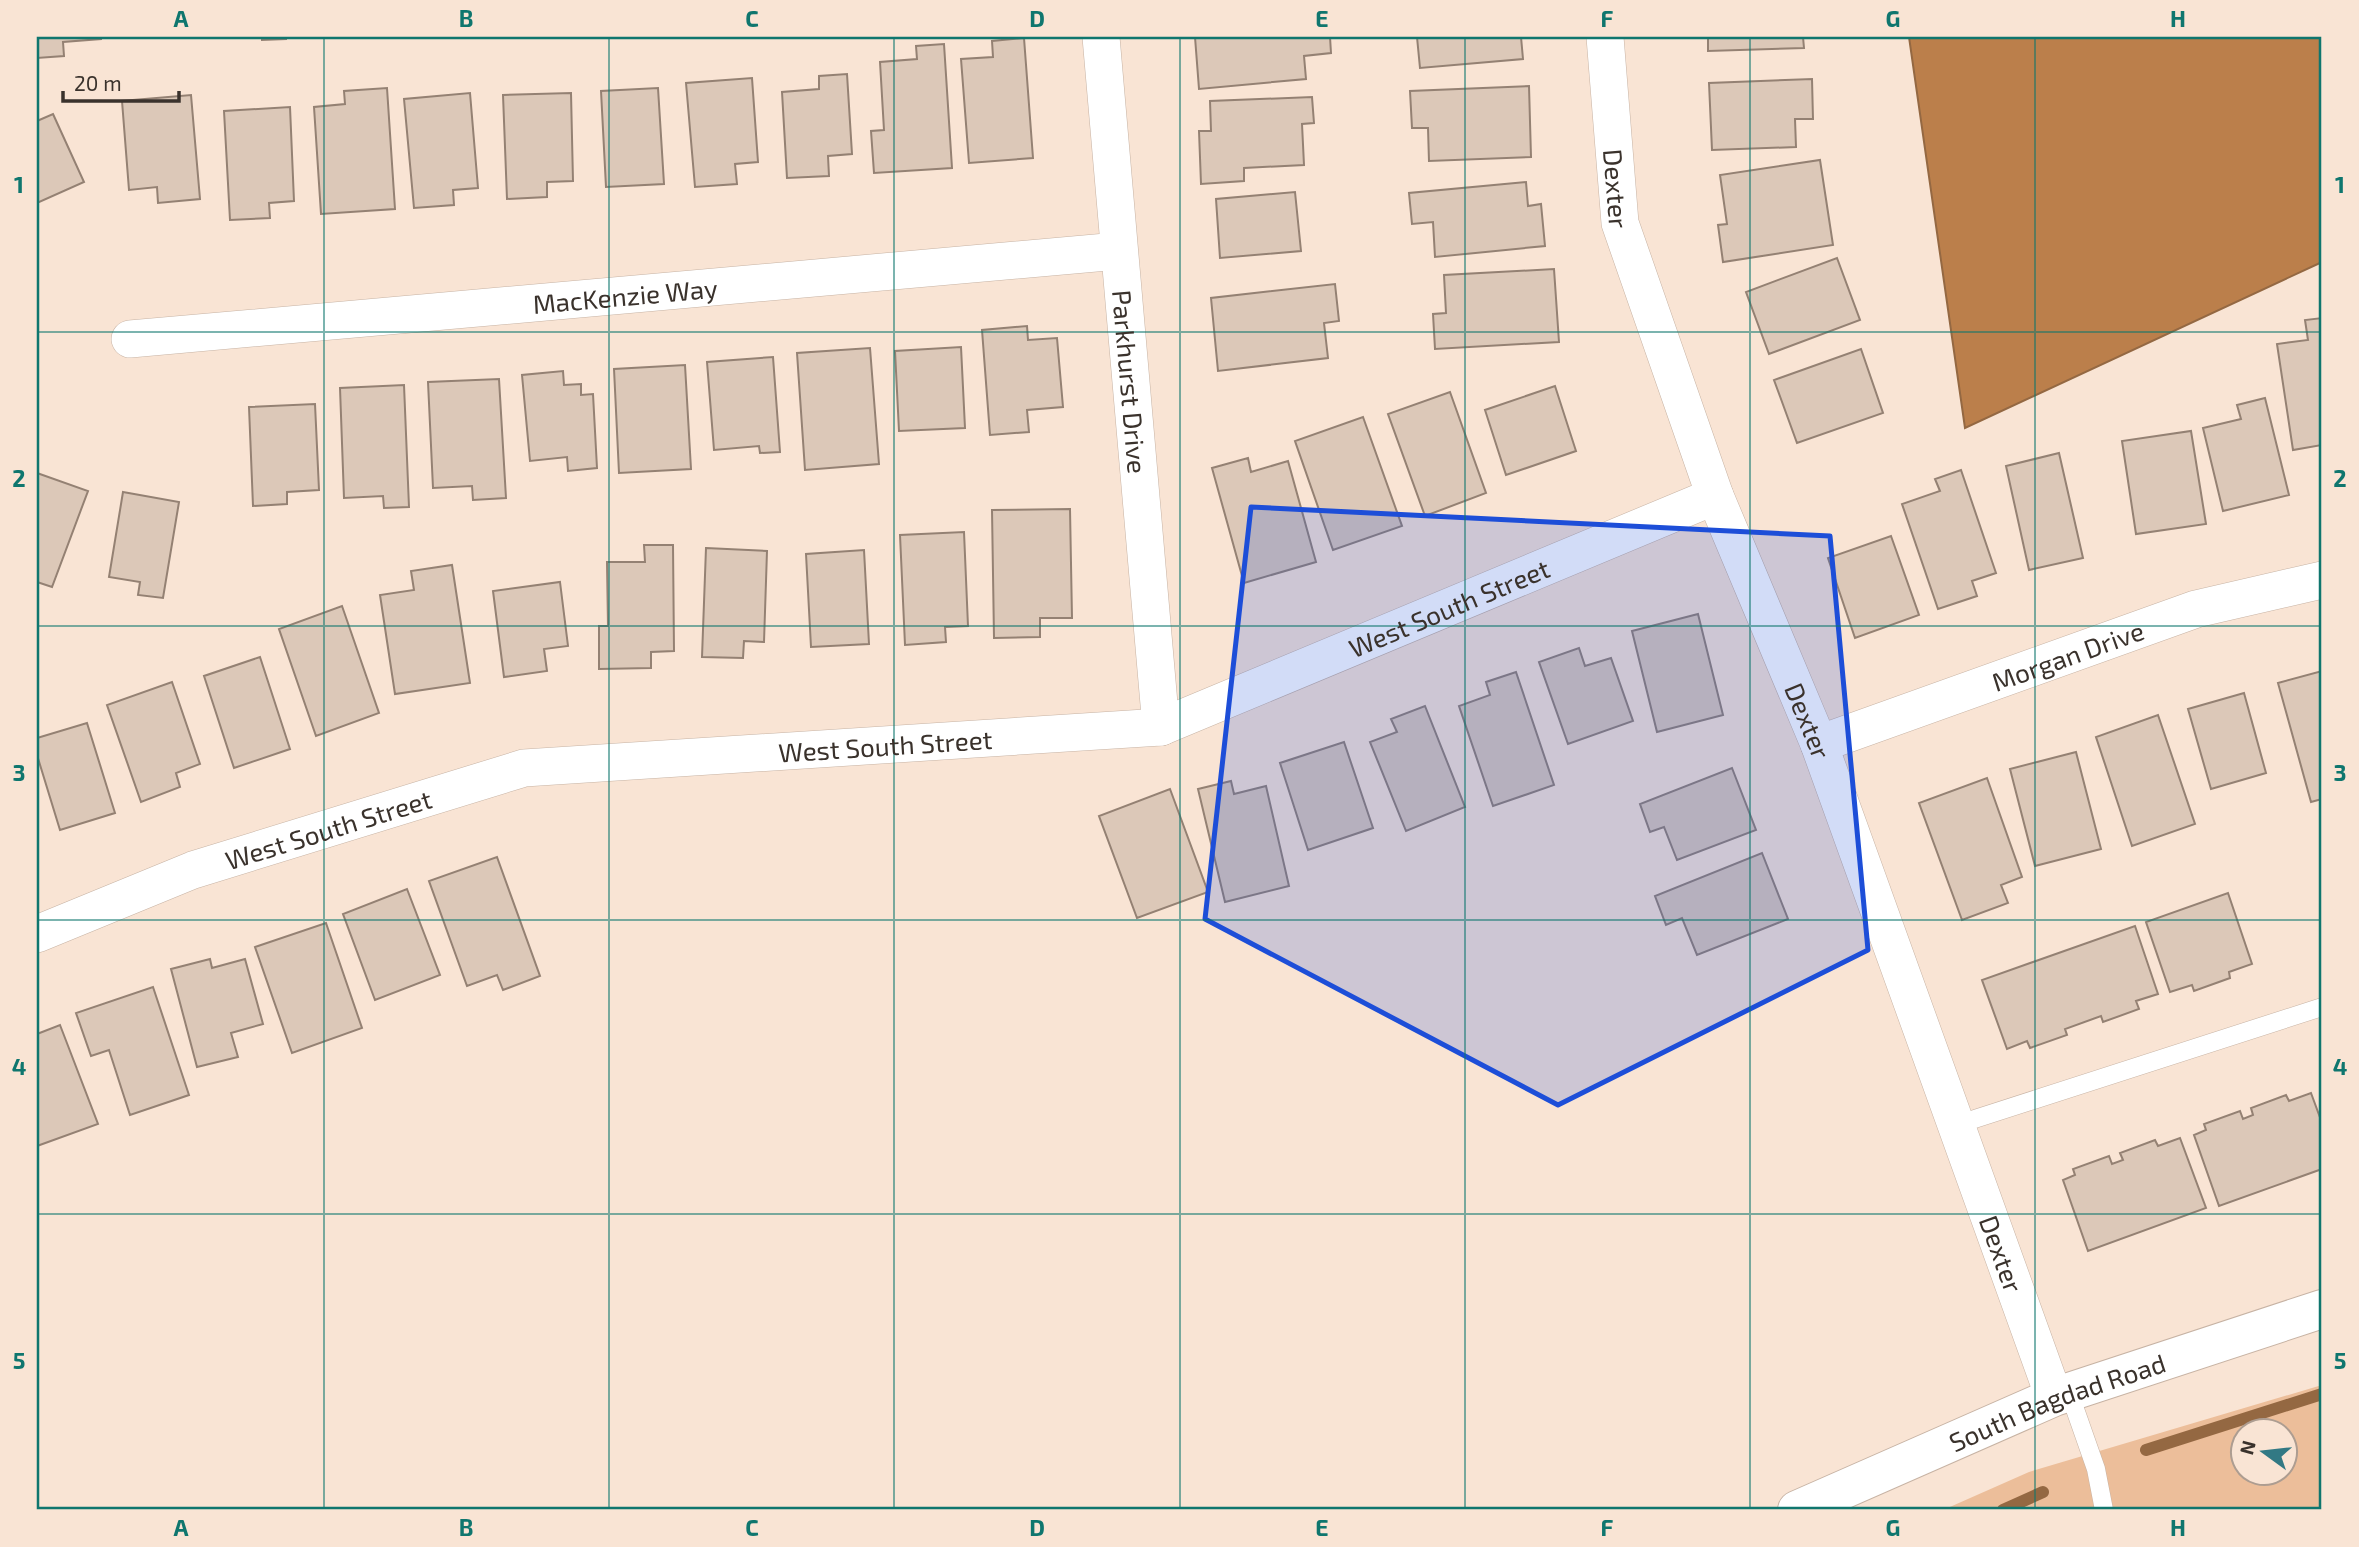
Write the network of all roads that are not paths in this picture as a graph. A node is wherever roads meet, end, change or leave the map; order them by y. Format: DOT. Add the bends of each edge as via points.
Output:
graph roads {
  1 [pos="1101,37"];
  2 [pos="1605,37"];
  3 [pos="1118,251"];
  4 [pos="130,339"];
  5 [pos="1715,496"];
  6 [pos="2322,580"];
  7 [pos="1161,727"];
  8 [pos="1819,744"];
  9 [pos="37,934"];
  10 [pos="2322,1007"];
  11 [pos="1956,1125"];
  12 [pos="2322,1308"];
  13 [pos="2062,1394"];
  14 [pos="1797,1510"];
  15 [pos="2104,1510"];
  1 -- 3 [label="street, Parkhurst Drive"];
  2 -- 5 [label="street, Dexter" via="1620,223"];
  3 -- 4 [label="street, MacKenzie Way"];
  3 -- 7 [label="street, Parkhurst Drive"];
  5 -- 7 [label="street, West South Street"];
  5 -- 8 [label="street, Dexter"];
  6 -- 8 [label="street, Morgan Drive" via="2196,609"];
  7 -- 9 [label="street, West South Street" via="524,768 193,870"];
  8 -- 11 [label="street, Dexter"];
  10 -- 11 [label="lane"];
  11 -- 13 [label="street, Dexter"];
  12 -- 13 [label="main road, South Bagdad Road"];
  13 -- 14 [label="main road, South Bagdad Road"];
  13 -- 15 [label="lane" via="2096,1469"];
}
